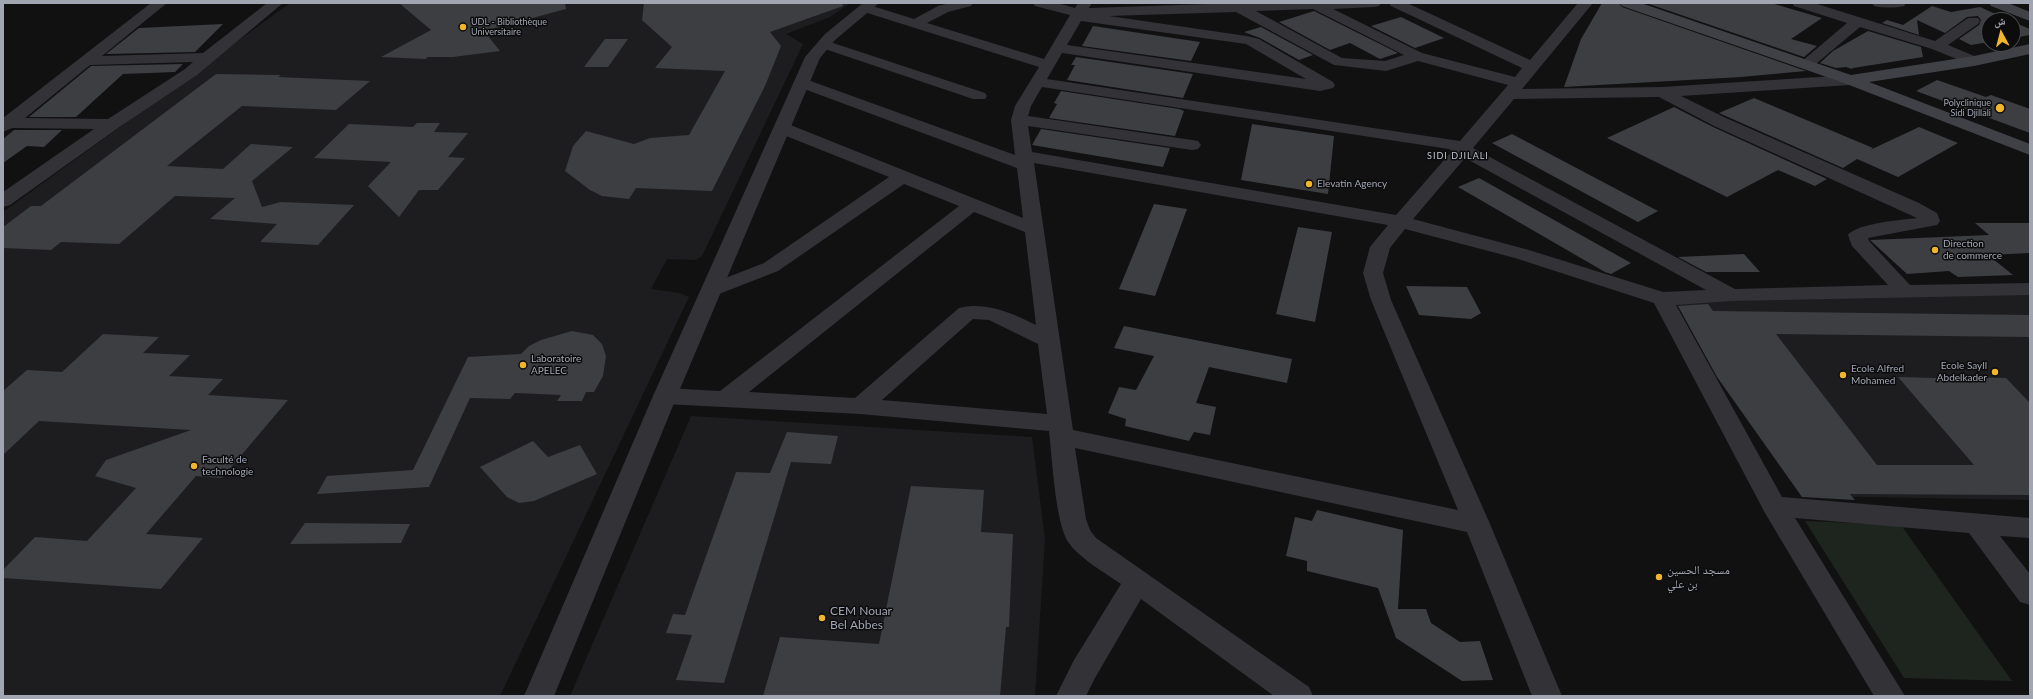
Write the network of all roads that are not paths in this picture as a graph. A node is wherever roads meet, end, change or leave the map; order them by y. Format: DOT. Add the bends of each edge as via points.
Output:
graph roads {
  1 [pos="160,3"];
  2 [pos="276,3"];
  3 [pos="966,3"];
  4 [pos="1040,3"];
  5 [pos="1374,3"];
  6 [pos="1396,3"];
  7 [pos="1586,3"];
  8 [pos="1627,3"];
  9 [pos="1799,3"];
  10 [pos="1879,3"];
  11 [pos="1899,3"];
  12 [pos="1996,3"];
  13 [pos="2015,3"];
  14 [pos="1312,4"];
  15 [pos="869,5"];
  16 [pos="1819,5"];
  17 [pos="1237,6"];
  18 [pos="2030,9"];
  19 [pos="1080,11"];
  20 [pos="2030,17"];
  21 [pos="1858,21"];
  22 [pos="1973,21"];
  23 [pos="915,24"];
  24 [pos="824,44"];
  25 [pos="1937,46"];
  26 [pos="2030,49"];
  27 [pos="1417,56"];
  28 [pos="207,57"];
  29 [pos="87,61"];
  30 [pos="1974,61"];
  31 [pos="1049,65"];
  32 [pos="1806,65"];
  33 [pos="1850,80"];
  34 [pos="1520,81"];
  35 [pos="802,83"];
  36 [pos="1662,92"];
  37 [pos="979,96"];
  38 [pos="1019,120"];
  39 [pos="112,124"];
  40 [pos="5,125"];
  41 [pos="782,128"];
  42 [pos="1192,145"];
  43 [pos="1463,149"];
  44 [pos="2030,150"];
  45 [pos="1024,160"];
  46 [pos="903,176"];
  47 [pos="3,201"];
  48 [pos="973,204"];
  49 [pos="1401,222"];
  50 [pos="1033,229"];
  51 [pos="716,281"];
  52 [pos="2030,289"];
  53 [pos="1905,292"];
  54 [pos="1731,295"];
  55 [pos="1662,299"];
  56 [pos="1049,341"];
  57 [pos="665,396"];
  58 [pos="725,399"];
  59 [pos="860,406"];
  60 [pos="1060,429"];
  61 [pos="1774,506"];
  62 [pos="1477,524"];
  63 [pos="1976,524"];
  64 [pos="2030,528"];
  65 [pos="1136,581"];
  66 [pos="2030,594"];
  67 [pos="539,696"];
  68 [pos="1071,696"];
  69 [pos="1298,696"];
  70 [pos="1547,696"];
  71 [pos="1890,696"];
  1 -- 29 [label="street"];
  2 -- 28 [label="street"];
  3 -- 23 [label="street" via="944,9"];
  4 -- 19 [label="street"];
  5 -- 14 [label="street"];
  6 -- 34 [label="street"];
  7 -- 34 [label="street"];
  8 -- 32 [label="main road"];
  9 -- 16 [label="street"];
  10 -- 11 [label="street"];
  12 -- 20 [label="main road"];
  13 -- 18 [label="main road"];
  14 -- 17 [label="street"];
  14 -- 27 [label="street"];
  15 -- 23 [label="street"];
  15 -- 24 [label="street"];
  16 -- 21 [label="street"];
  17 -- 19 [label="street"];
  17 -- 27 [label="street" via="1339,62 1386,66"];
  19 -- 31 [label="street"];
  19 -- 31 [label="street" via="1254,42 1327,85"];
  21 -- 25 [label="street"];
  21 -- 32 [label="street"];
  22 -- 25 [label="street"];
  23 -- 31 [label="street"];
  24 -- 35 [label="street" via="813,57"];
  24 -- 37 [label="street"];
  25 -- 30 [label="street"];
  26 -- 30 [label="main road"];
  27 -- 34 [label="street"];
  28 -- 29 [label="street"];
  28 -- 39 [label="street" via="191,72"];
  29 -- 40 [label="street"];
  30 -- 33 [label="main road"];
  31 -- 38 [label="street" via="1023,106"];
  31 -- 43 [label="street" via="1441,142"];
  32 -- 33 [label="main road"];
  33 -- 36 [label="street"];
  33 -- 44 [label="main road"];
  34 -- 36 [label="street"];
  34 -- 43 [label="street"];
  35 -- 41 [label="street"];
  35 -- 45 [label="street"];
  36 -- 53 [label="street" via="1720,122 1912,207 1930,218 1930,221 1926,222 1858,235 1859,242"];
  38 -- 42 [label="street"];
  38 -- 45 [label="street"];
  39 -- 40 [label="street"];
  39 -- 47 [label="street"];
  41 -- 46 [label="street"];
  41 -- 51 [label="street"];
  43 -- 49 [label="street"];
  43 -- 54 [label="street"];
  45 -- 49 [label="street"];
  45 -- 50 [label="street"];
  46 -- 48 [label="street"];
  46 -- 51 [label="street" via="771,268 742,278"];
  48 -- 50 [label="street"];
  48 -- 58 [label="street"];
  49 -- 55 [label="street" via="1522,254"];
  49 -- 62 [label="street" via="1380,247 1373,273 1381,300"];
  50 -- 56 [label="street"];
  51 -- 57 [label="street"];
  52 -- 53 [label="street"];
  53 -- 54 [label="street"];
  54 -- 55 [label="street"];
  55 -- 61 [label="street"];
  56 -- 59 [label="street" via="987,313 966,313"];
  56 -- 60 [label="street"];
  57 -- 58 [label="street"];
  57 -- 67 [label="street"];
  58 -- 59 [label="street"];
  59 -- 60 [label="street"];
  60 -- 62 [label="street"];
  60 -- 65 [label="street" via="1073,519 1078,535 1087,545"];
  61 -- 63 [label="street"];
  61 -- 71 [label="street"];
  62 -- 70 [label="street"];
  63 -- 64 [label="street"];
  63 -- 66 [label="street"];
  65 -- 68 [label="street"];
  65 -- 69 [label="street"];
}
